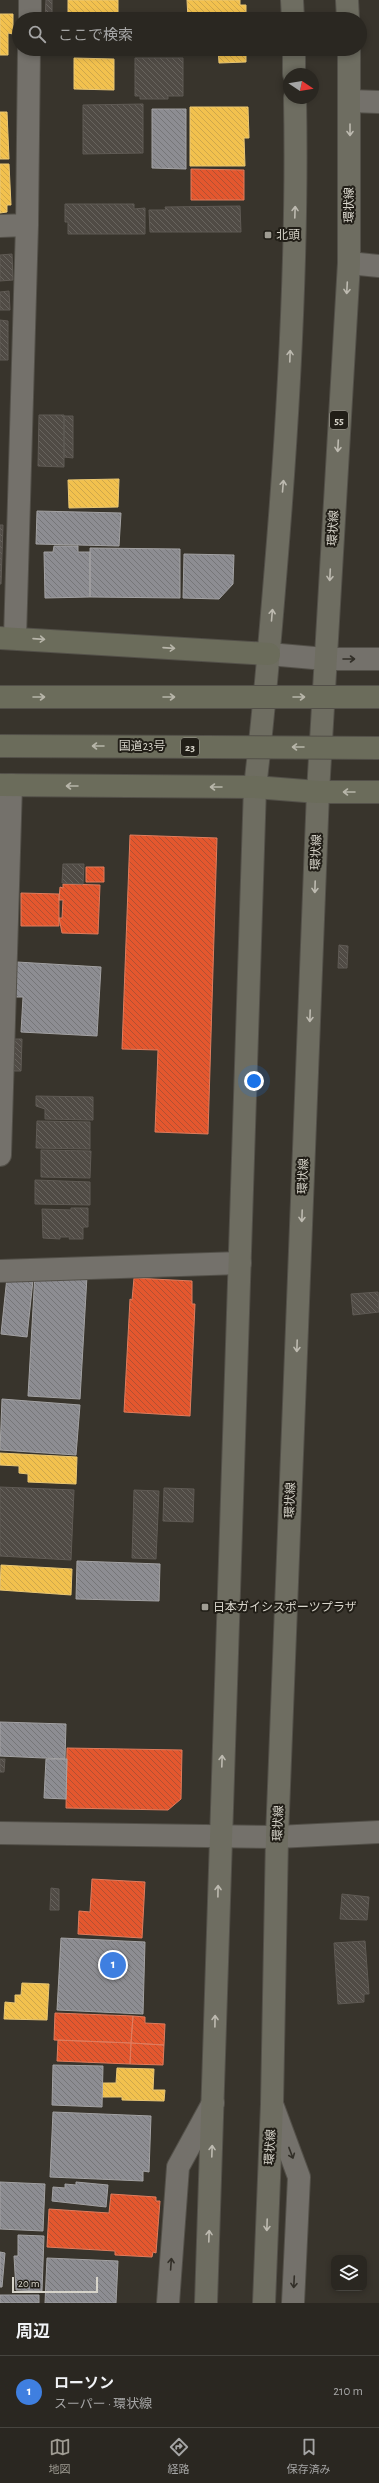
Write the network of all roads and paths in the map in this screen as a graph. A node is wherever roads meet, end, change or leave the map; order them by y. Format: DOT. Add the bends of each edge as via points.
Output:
graph roads {
  1 [pos="30,0"];
  2 [pos="292,0"];
  3 [pos="347,0"];
  4 [pos="30,12"];
  5 [pos="293,12"];
  6 [pos="348,12"];
  7 [pos="29,56"];
  8 [pos="294,56"];
  9 [pos="349,56"];
  10 [pos="294,68"];
  11 [pos="350,101"];
  12 [pos="379,102"];
  13 [pos="295,104"];
  14 [pos="0,226"];
  15 [pos="27,226"];
  16 [pos="349,263"];
  17 [pos="379,266"];
  18 [pos="9,503"];
  19 [pos="8,638"];
  20 [pos="269,654"];
  21 [pos="325,659"];
  22 [pos="379,659"];
  23 [pos="0,697"];
  24 [pos="379,697"];
  25 [pos="0,746"];
  26 [pos="379,748"];
  27 [pos="6,785"];
  28 [pos="255,787"];
  29 [pos="318,792"];
  30 [pos="379,792"];
  31 [pos="0,1156"];
  32 [pos="240,1263"];
  33 [pos="0,1271"];
  34 [pos="379,1832"];
  35 [pos="0,1833"];
  36 [pos="220,1834"];
  37 [pos="277,1837"];
  38 [pos="213,2103"];
  39 [pos="272,2104"];
  40 [pos="168,2303"];
  41 [pos="206,2303"];
  42 [pos="264,2303"];
  43 [pos="293,2303"];
  1 -- 4 [label="street"];
  2 -- 5 [label="main road"];
  3 -- 6 [label="main road"];
  7 -- 15 [label="street"];
  8 -- 10 [label="main road"];
  9 -- 11 [label="main road, 環状線 / 55"];
  11 -- 12 [label="street"];
  11 -- 16 [label="main road, 環状線 / 55, one-way"];
  20 -- 13 [label="main road, one-way" via="288,424 296,164"];
  14 -- 15 [label="street"];
  15 -- 18 [label="street"];
  16 -- 17 [label="street"];
  16 -- 21 [label="main road, 環状線 / 55, one-way"];
  18 -- 19 [label="street"];
  19 -- 20 [label="highway, one-way"];
  20 -- 21 [label="street"];
  20 -- 28 [label="main road"];
  21 -- 22 [label="street, one-way"];
  21 -- 29 [label="main road, 環状線 / 55"];
  23 -- 24 [label="highway, one-way, bridge"];
  26 -- 25 [label="highway, 国道23号 / 23, one-way, bridge"];
  28 -- 27 [label="highway, one-way"];
  27 -- 31 [label="street"];
  28 -- 29 [label="highway"];
  28 -- 32 [label="main road"];
  30 -- 29 [label="highway, one-way"];
  29 -- 37 [label="main road, 環状線, one-way"];
  32 -- 33 [label="street"];
  36 -- 32 [label="main road, one-way"];
  34 -- 37 [label="street"];
  35 -- 36 [label="street"];
  36 -- 37 [label="street"];
  38 -- 36 [label="main road, one-way"];
  37 -- 39 [label="main road, 環状線"];
  40 -- 38 [label="street, one-way" via="178,2167"];
  41 -- 38 [label="main road, one-way"];
  39 -- 42 [label="main road, 環状線, one-way"];
  39 -- 43 [label="street, one-way" via="300,2177"];
}
